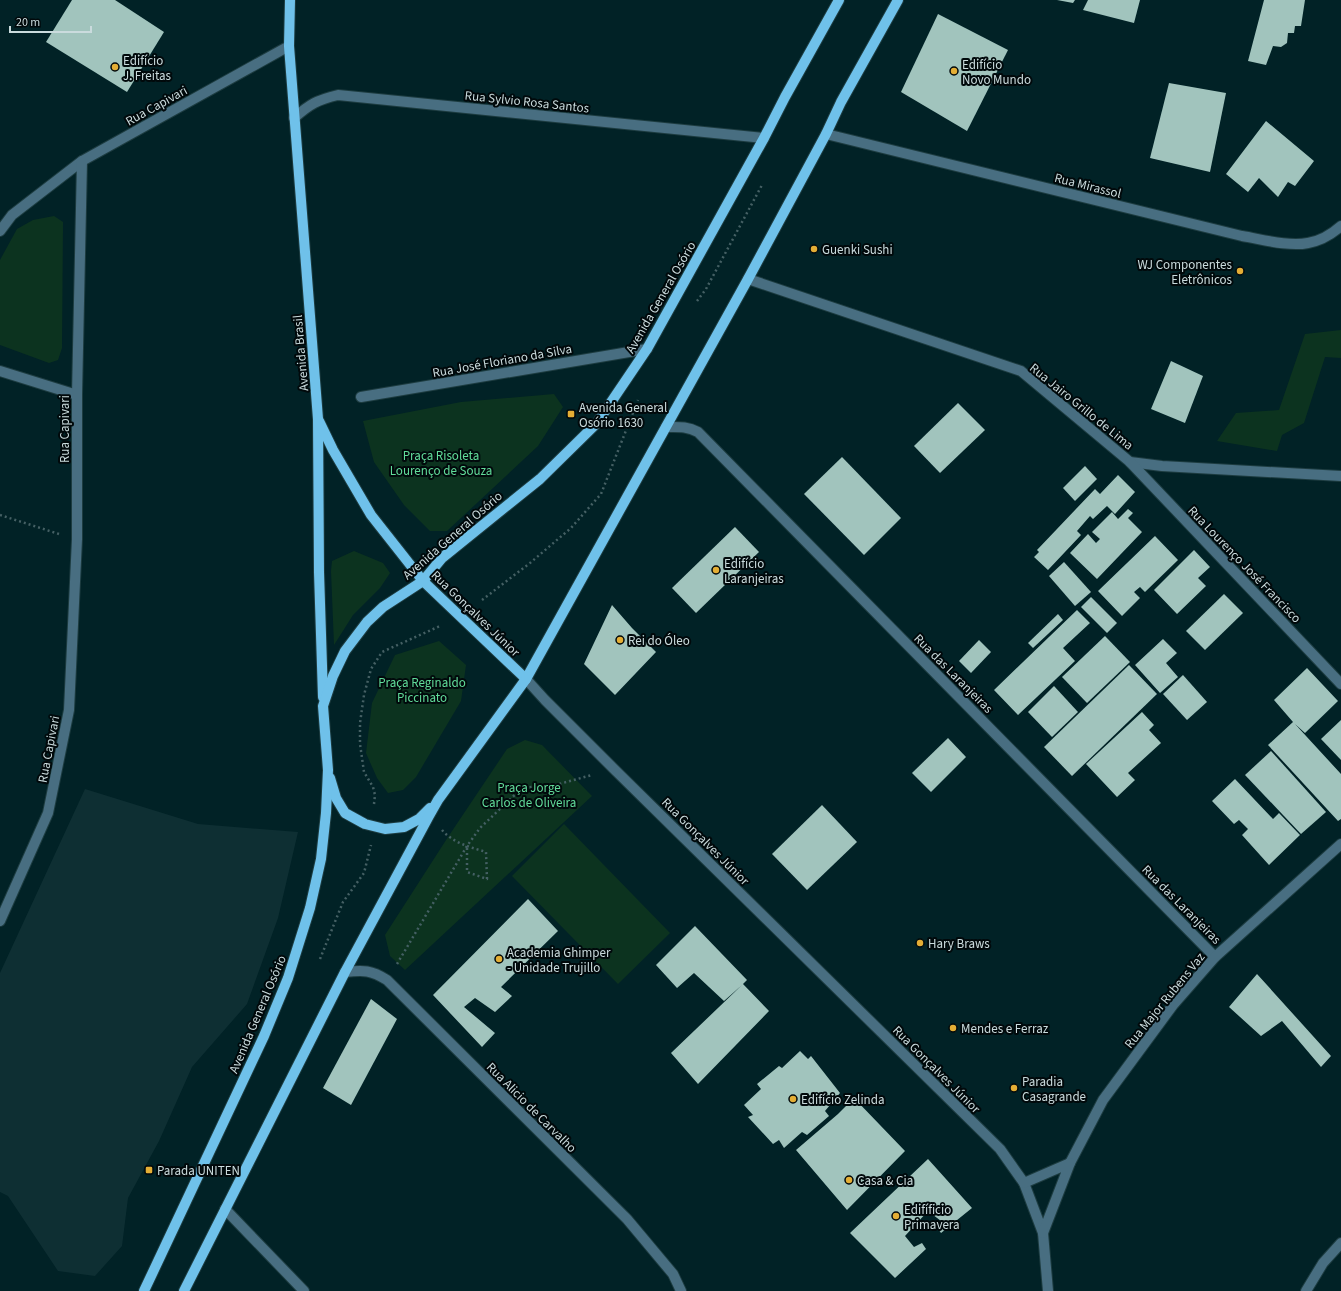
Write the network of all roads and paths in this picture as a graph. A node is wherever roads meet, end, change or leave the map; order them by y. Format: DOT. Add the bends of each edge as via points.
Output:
graph roads {
  1 [pos="290,0"];
  2 [pos="839,0"];
  3 [pos="898,0"];
  4 [pos="288,46"];
  5 [pos="294,118"];
  6 [pos="826,134"];
  7 [pos="764,138"];
  8 [pos="82,161"];
  9 [pos="1341,226"];
  10 [pos="0,231"];
  11 [pos="748,280"];
  12 [pos="647,349"];
  13 [pos="0,371"];
  14 [pos="77,395"];
  15 [pos="361,397"];
  16 [pos="318,419"];
  17 [pos="666,427"];
  18 [pos="1130,462"];
  19 [pos="1341,476"];
  20 [pos="0,515"];
  21 [pos="77,539"];
  22 [pos="423,581"];
  23 [pos="440,626"];
  24 [pos="526,679"];
  25 [pos="1341,684"];
  26 [pos="323,706"];
  27 [pos="614,769"];
  28 [pos="328,770"];
  29 [pos="438,800"];
  30 [pos="374,804"];
  31 [pos="429,816"];
  32 [pos="372,843"];
  33 [pos="1341,844"];
  34 [pos="467,846"];
  35 [pos="0,920"];
  36 [pos="1215,957"];
  37 [pos="320,959"];
  38 [pos="345,972"];
  39 [pos="387,980"];
  40 [pos="1070,1163"];
  41 [pos="1024,1183"];
  42 [pos="225,1208"];
  43 [pos="1043,1233"];
  44 [pos="1341,1243"];
  45 [pos="144,1291"];
  46 [pos="184,1291"];
  47 [pos="304,1291"];
  48 [pos="681,1291"];
  49 [pos="1048,1291"];
  50 [pos="1306,1291"];
  1 -- 4 [label="main road, Avenida Brasil"];
  2 -- 7 [label="main road, Avenida General Osório" via="784,97"];
  3 -- 6 [label="main road"];
  4 -- 5 [label="main road, Avenida Brasil"];
  4 -- 8 [label="street, Rua Capivari"];
  5 -- 7 [label="street, Rua Sylvio Rosa Santos" via="320,99 338,95"];
  5 -- 16 [label="main road, Avenida Brasil"];
  6 -- 9 [label="street, Rua Mirassol" via="1242,236 1290,244 1308,243 1332,234"];
  6 -- 11 [label="main road"];
  7 -- 12 [label="main road, Avenida General Osório"];
  8 -- 10 [label="street" via="12,215"];
  8 -- 14 [label="street, Rua Capivari"];
  11 -- 17 [label="main road"];
  11 -- 18 [label="street, Rua Jairo Grillo de Lima" via="1021,372"];
  12 -- 15 [label="street, Rua José Floriano da Silva"];
  12 -- 22 [label="main road, Avenida General Osório" via="597,423 540,479 442,558"];
  13 -- 14 [label="street"];
  14 -- 21 [label="street, Rua Capivari"];
  16 -- 22 [label="main road, Rua Gonçalves Júnior" via="371,515"];
  16 -- 26 [label="main road, Avenida Brasil"];
  17 -- 24 [label="main road"];
  17 -- 36 [label="street, Rua das Laranjeiras" via="684,426 698,432"];
  18 -- 19 [label="street, Rua Jairo Grillo de Lima"];
  18 -- 25 [label="street, Rua Lourenço José Francisco"];
  20 -- 21 [label="path"];
  21 -- 35 [label="street, Rua Capivari" via="69,710 48,813"];
  22 -- 24 [label="main road, Rua Gonçalves Júnior"];
  22 -- 26 [label="main road, Avenida General Osório" via="383,607 367,622 345,651"];
  23 -- 30 [label="path" via="382,652 371,669 364,695 360,744 364,772 375,795"];
  24 -- 27 [label="street, Rua Gonçalves Júnior"];
  24 -- 29 [label="main road"];
  26 -- 28 [label="main road, Avenida General Osório"];
  27 -- 34 [label="path" via="559,784 522,788 480,828"];
  27 -- 41 [label="street, Rua Gonçalves Júnior" via="1000,1149"];
  28 -- 29 [label="main road" via="336,798 345,813 365,824 385,829 404,826 419,819"];
  28 -- 45 [label="main road, Avenida General Osório" via="321,859 310,908 288,978 264,1036"];
  29 -- 31 [label="main road"];
  31 -- 34 [label="path" via="448,837"];
  31 -- 38 [label="main road"];
  32 -- 37 [label="path" via="364,873 343,902"];
  33 -- 36 [label="street, Rua Major Rubens Vaz"];
  34 -- 34 [label="path" via="467,872 487,879 486,852"];
  34 -- 39 [label="path"];
  36 -- 40 [label="street, Rua Major Rubens Vaz" via="1173,1005 1103,1100"];
  38 -- 39 [label="street, Rua Alicio de Carvalho" via="361,970 376,973"];
  38 -- 42 [label="main road"];
  39 -- 48 [label="street, Rua Alicio de Carvalho" via="627,1219 673,1274"];
  40 -- 41 [label="street"];
  40 -- 43 [label="street, Rua Major Rubens Vaz"];
  41 -- 43 [label="street, Rua Gonçalves Júnior"];
  42 -- 46 [label="main road"];
  42 -- 47 [label="street"];
  43 -- 49 [label="street, Rua Gonçalves Júnior"];
  44 -- 50 [label="street" via="1323,1263"];
}
